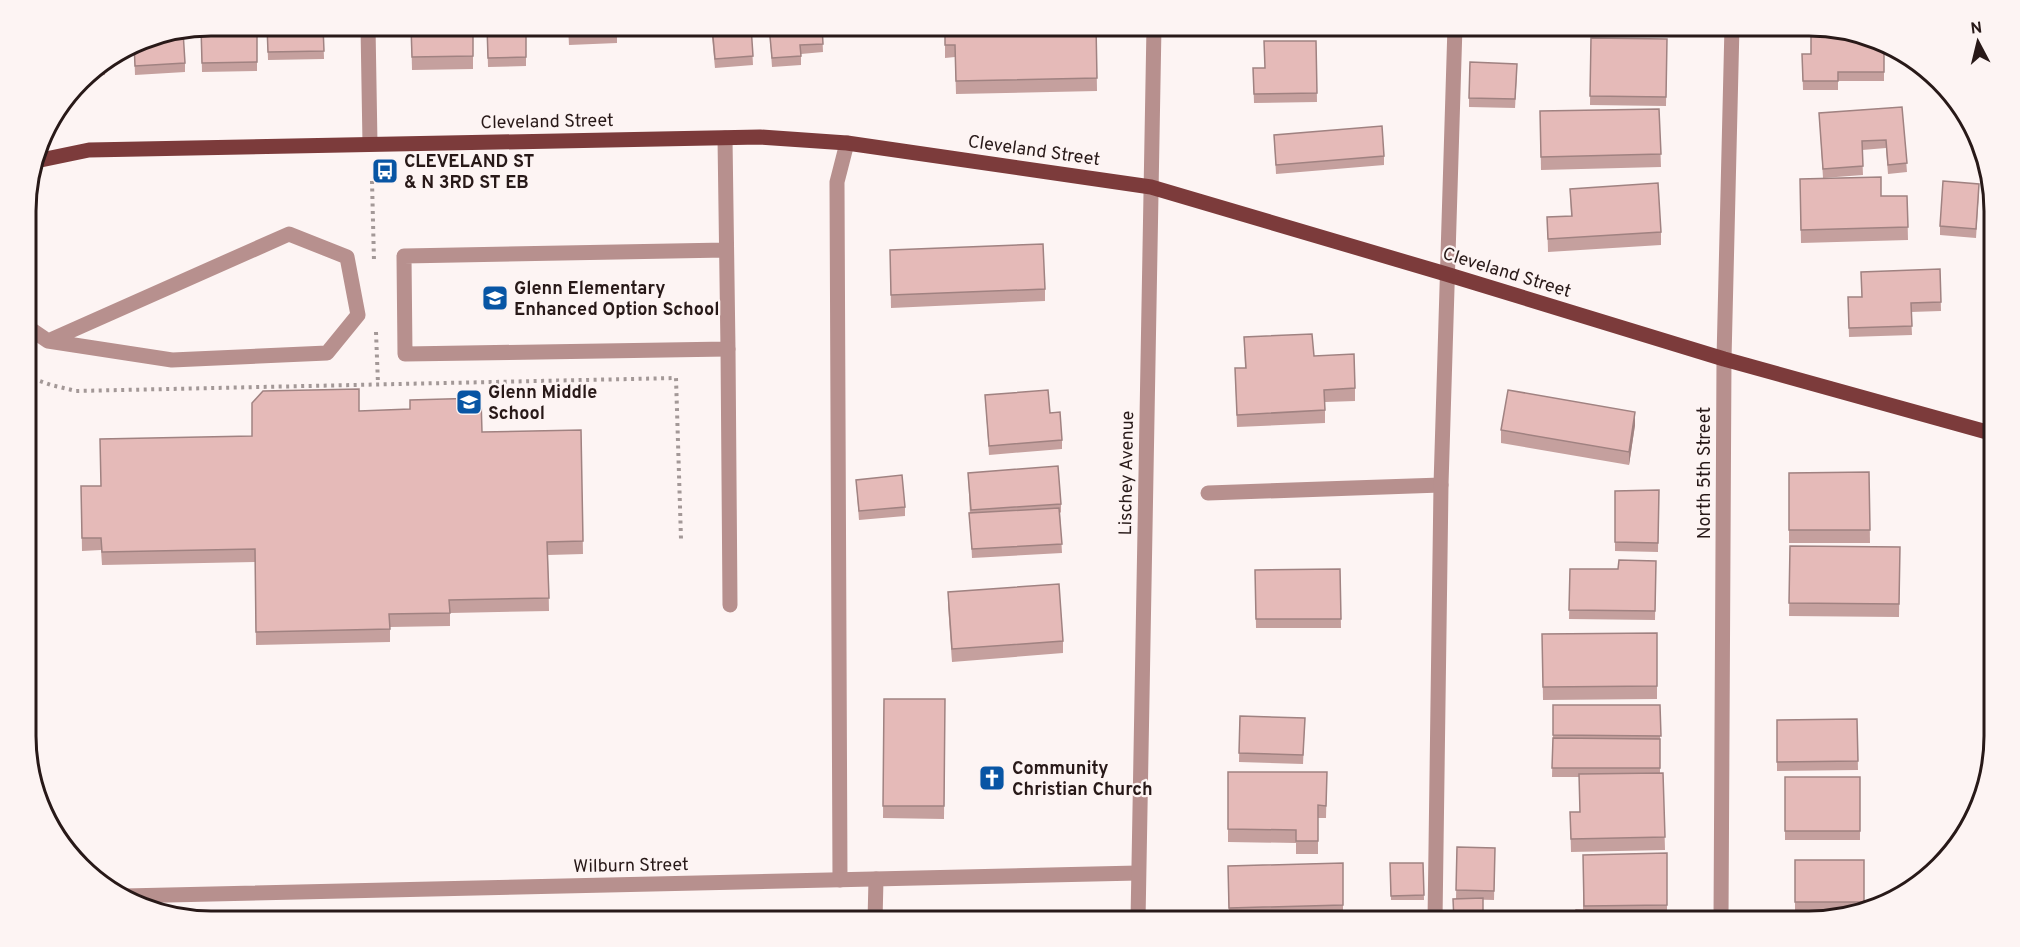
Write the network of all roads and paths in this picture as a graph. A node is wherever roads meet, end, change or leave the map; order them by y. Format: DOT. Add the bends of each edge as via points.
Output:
graph roads {
  1 [pos="368,36"];
  2 [pos="1154,36"];
  3 [pos="1455,36"];
  4 [pos="1732,36"];
  5 [pos="725,138"];
  6 [pos="847,143"];
  7 [pos="370,144"];
  8 [pos="44,159"];
  9 [pos="1151,187"];
  10 [pos="726,250"];
  11 [pos="1446,274"];
  12 [pos="36,333"];
  13 [pos="48,341"];
  14 [pos="728,349"];
  15 [pos="1724,359"];
  16 [pos="36,380"];
  17 [pos="1984,431"];
  18 [pos="1441,485"];
  19 [pos="1208,493"];
  20 [pos="681,539"];
  21 [pos="730,606"];
  22 [pos="1138,873"];
  23 [pos="876,879"];
  24 [pos="840,880"];
  25 [pos="139,896"];
  26 [pos="875,911"];
  27 [pos="1138,911"];
  28 [pos="1435,911"];
  29 [pos="1721,911"];
  1 -- 7 [label="street"];
  2 -- 9 [label="street, Lischey Avenue"];
  3 -- 11 [label="street"];
  4 -- 15 [label="street, North 5th Street"];
  5 -- 6 [label="main road, Cleveland Street"];
  5 -- 7 [label="main road, Cleveland Street"];
  5 -- 10 [label="street"];
  6 -- 9 [label="main road, Cleveland Street"];
  6 -- 24 [label="street" via="837,182"];
  7 -- 8 [label="main road, Cleveland Street" via="89,150"];
  9 -- 11 [label="main road, Cleveland Street"];
  9 -- 22 [label="street, Lischey Avenue"];
  10 -- 14 [label="street"];
  10 -- 14 [label="street" via="404,256 405,354"];
  11 -- 15 [label="main road, Cleveland Street"];
  11 -- 18 [label="street"];
  12 -- 13 [label="street"];
  13 -- 13 [label="street" via="172,360 327,352 358,315 348,257 288,234"];
  14 -- 21 [label="street"];
  15 -- 17 [label="main road, Cleveland Street"];
  15 -- 29 [label="street, North 5th Street"];
  16 -- 20 [label="path" via="76,391 676,378"];
  18 -- 19 [label="street"];
  18 -- 28 [label="street"];
  22 -- 23 [label="street, Wilburn Street"];
  22 -- 27 [label="street, Lischey Avenue"];
  23 -- 24 [label="street, Wilburn Street"];
  23 -- 26 [label="street"];
  24 -- 25 [label="street, Wilburn Street"];
}
